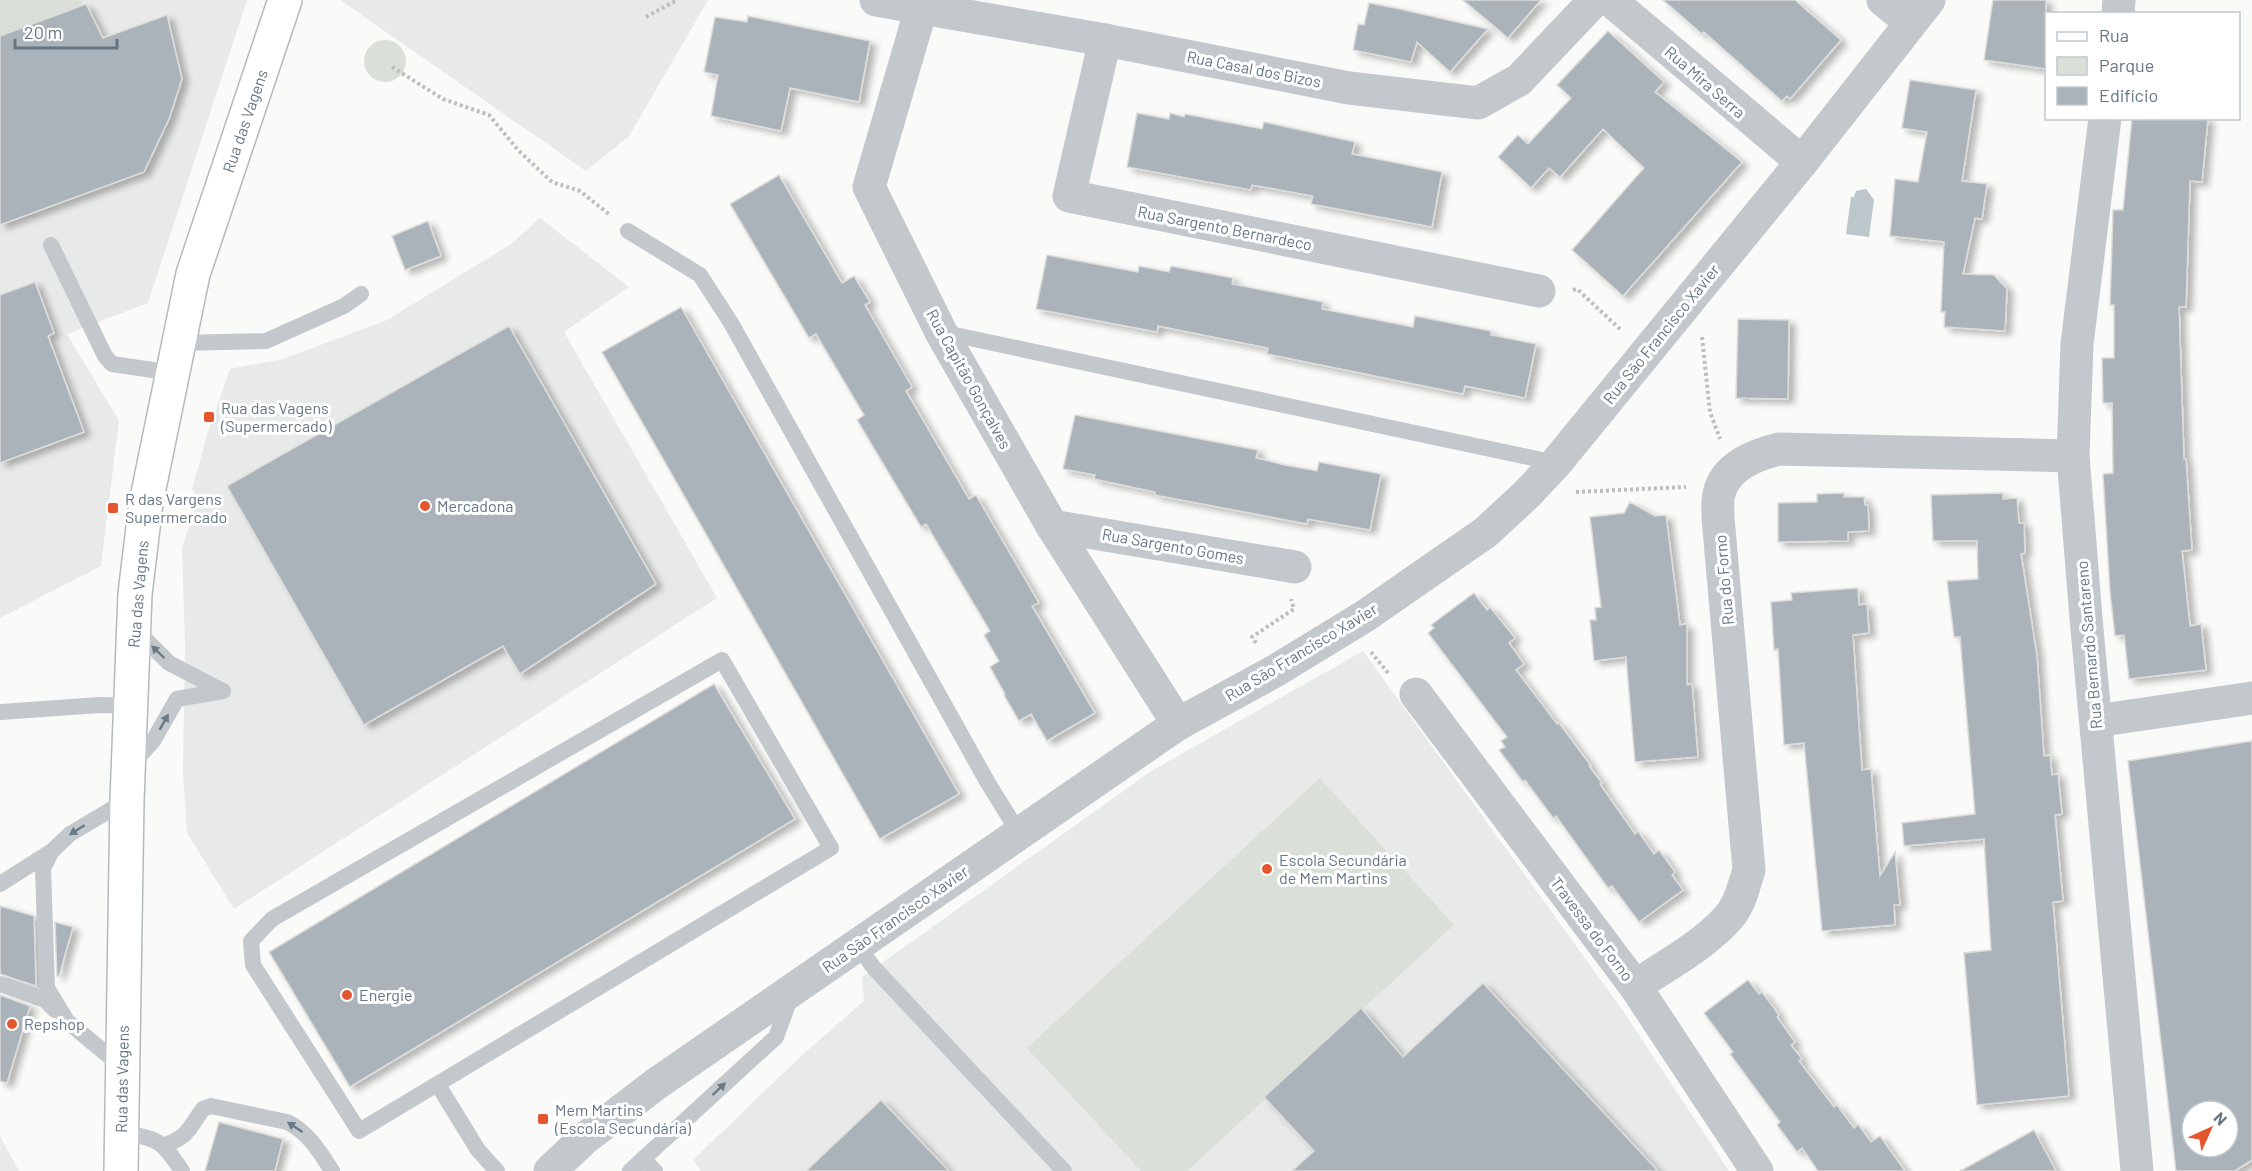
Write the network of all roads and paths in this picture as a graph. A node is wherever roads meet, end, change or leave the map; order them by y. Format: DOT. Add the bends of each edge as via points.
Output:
graph roads {
  1 [pos="285,0"];
  2 [pos="677,0"];
  3 [pos="876,0"];
  4 [pos="1595,0"];
  5 [pos="1610,0"];
  6 [pos="1883,0"];
  7 [pos="921,9"];
  8 [pos="1919,11"];
  9 [pos="646,17"];
  10 [pos="1105,39"];
  11 [pos="392,67"];
  12 [pos="2105,120"];
  13 [pos="1802,162"];
  14 [pos="628,231"];
  15 [pos="51,245"];
  16 [pos="1697,289"];
  17 [pos="1539,291"];
  18 [pos="361,294"];
  19 [pos="941,332"];
  20 [pos="1646,353"];
  21 [pos="176,358"];
  22 [pos="2073,456"];
  23 [pos="1556,463"];
  24 [pos="1727,478"];
  25 [pos="1527,494"];
  26 [pos="1052,526"];
  27 [pos="1295,567"];
  28 [pos="1365,616"];
  29 [pos="134,628"];
  30 [pos="1416,694"];
  31 [pos="2252,698"];
  32 [pos="132,706"];
  33 [pos="0,712"];
  34 [pos="2096,721"];
  35 [pos="1178,724"];
  36 [pos="128,784"];
  37 [pos="1019,833"];
  38 [pos="52,851"];
  39 [pos="0,884"];
  40 [pos="857,945"];
  41 [pos="0,984"];
  42 [pos="1635,986"];
  43 [pos="794,989"];
  44 [pos="67,1021"];
  45 [pos="122,1068"];
  46 [pos="438,1085"];
  47 [pos="121,1132"];
  48 [pos="163,1146"];
  49 [pos="649,1165"];
  50 [pos="121,1171"];
  51 [pos="182,1171"];
  52 [pos="332,1171"];
  53 [pos="497,1171"];
  54 [pos="550,1171"];
  55 [pos="630,1171"];
  56 [pos="1064,1171"];
  57 [pos="1757,1171"];
  58 [pos="2137,1171"];
  1 -- 21 [label="street, Rua das Vagens" via="194,274"];
  2 -- 9 [label="path"];
  3 -- 7 [label="street, Rua Casal dos Bizos"];
  4 -- 10 [label="street, Rua Casal dos Bizos" via="1519,80 1478,103 1349,88"];
  5 -- 13 [label="street, Rua Mira Serra"];
  6 -- 8 [label="street"];
  7 -- 10 [label="street, Rua Casal dos Bizos"];
  7 -- 19 [label="street, Rua Capitão Gonçalves" via="868,187"];
  8 -- 13 [label="street, Rua São Francisco Xavier"];
  10 -- 17 [label="street, Rua Sargento Bernardeco" via="1069,196"];
  11 -- 14 [label="path" via="443,99 489,115 552,182 580,191"];
  12 -- 22 [label="street, Rua Bernardo Santareno" via="2077,344"];
  13 -- 16 [label="street, Rua São Francisco Xavier"];
  14 -- 37 [label="lane" via="700,275 731,323"];
  15 -- 21 [label="lane" via="112,364"];
  16 -- 20 [label="street, Rua São Francisco Xavier"];
  16 -- 24 [label="path" via="1710,412"];
  17 -- 20 [label="path" via="1577,289"];
  18 -- 21 [label="lane" via="344,306 266,341"];
  19 -- 23 [label="lane"];
  19 -- 26 [label="street, Rua Capitão Gonçalves"];
  20 -- 23 [label="street, Rua São Francisco Xavier"];
  21 -- 29 [label="street, Rua das Vagens" via="146,503"];
  22 -- 24 [label="street" via="1779,449 1755,455"];
  22 -- 34 [label="street, Rua Bernardo Santareno"];
  23 -- 25 [label="street, Rua São Francisco Xavier"];
  24 -- 25 [label="path"];
  24 -- 42 [label="street, Rua do Forno" via="1719,493 1718,518 1749,870 1730,916 1696,946"];
  25 -- 28 [label="street, Rua São Francisco Xavier" via="1486,532"];
  26 -- 27 [label="street, Rua Sargento Gomes"];
  26 -- 35 [label="street, Rua Capitão Gonçalves"];
  28 -- 30 [label="path" via="1365,644 1386,672"];
  28 -- 35 [label="street, Rua São Francisco Xavier"];
  29 -- 32 [label="street, Rua das Vagens"];
  36 -- 29 [label="lane, one-way" via="177,699 223,691 169,663"];
  30 -- 42 [label="street, Travessa do Forno"];
  31 -- 34 [label="street"];
  32 -- 33 [label="lane"];
  32 -- 36 [label="street, Rua das Vagens"];
  34 -- 58 [label="street, Rua Bernardo Santareno"];
  35 -- 37 [label="street, Rua São Francisco Xavier"];
  36 -- 38 [label="lane, one-way"];
  36 -- 45 [label="street, Rua das Vagens"];
  37 -- 40 [label="street, Rua São Francisco Xavier"];
  38 -- 39 [label="lane"];
  38 -- 44 [label="lane" via="43,868 47,988"];
  40 -- 43 [label="street, Rua São Francisco Xavier"];
  40 -- 56 [label="lane"];
  41 -- 44 [label="lane" via="45,1000"];
  42 -- 57 [label="street, Travessa do Forno"];
  49 -- 43 [label="lane, one-way" via="776,1037"];
  43 -- 54 [label="street, Rua São Francisco Xavier" via="614,1114"];
  44 -- 45 [label="lane"];
  45 -- 47 [label="street, Rua das Vagens"];
  46 -- 46 [label="lane" via="831,848 722,660 272,919 251,941 253,965 359,1131"];
  46 -- 53 [label="lane" via="478,1150"];
  47 -- 48 [label="lane" via="156,1139"];
  47 -- 50 [label="street, Rua das Vagens"];
  48 -- 51 [label="lane"];
  52 -- 48 [label="lane, one-way" via="298,1127 212,1106 203,1109 181,1139"];
  49 -- 55 [label="lane"];
}
